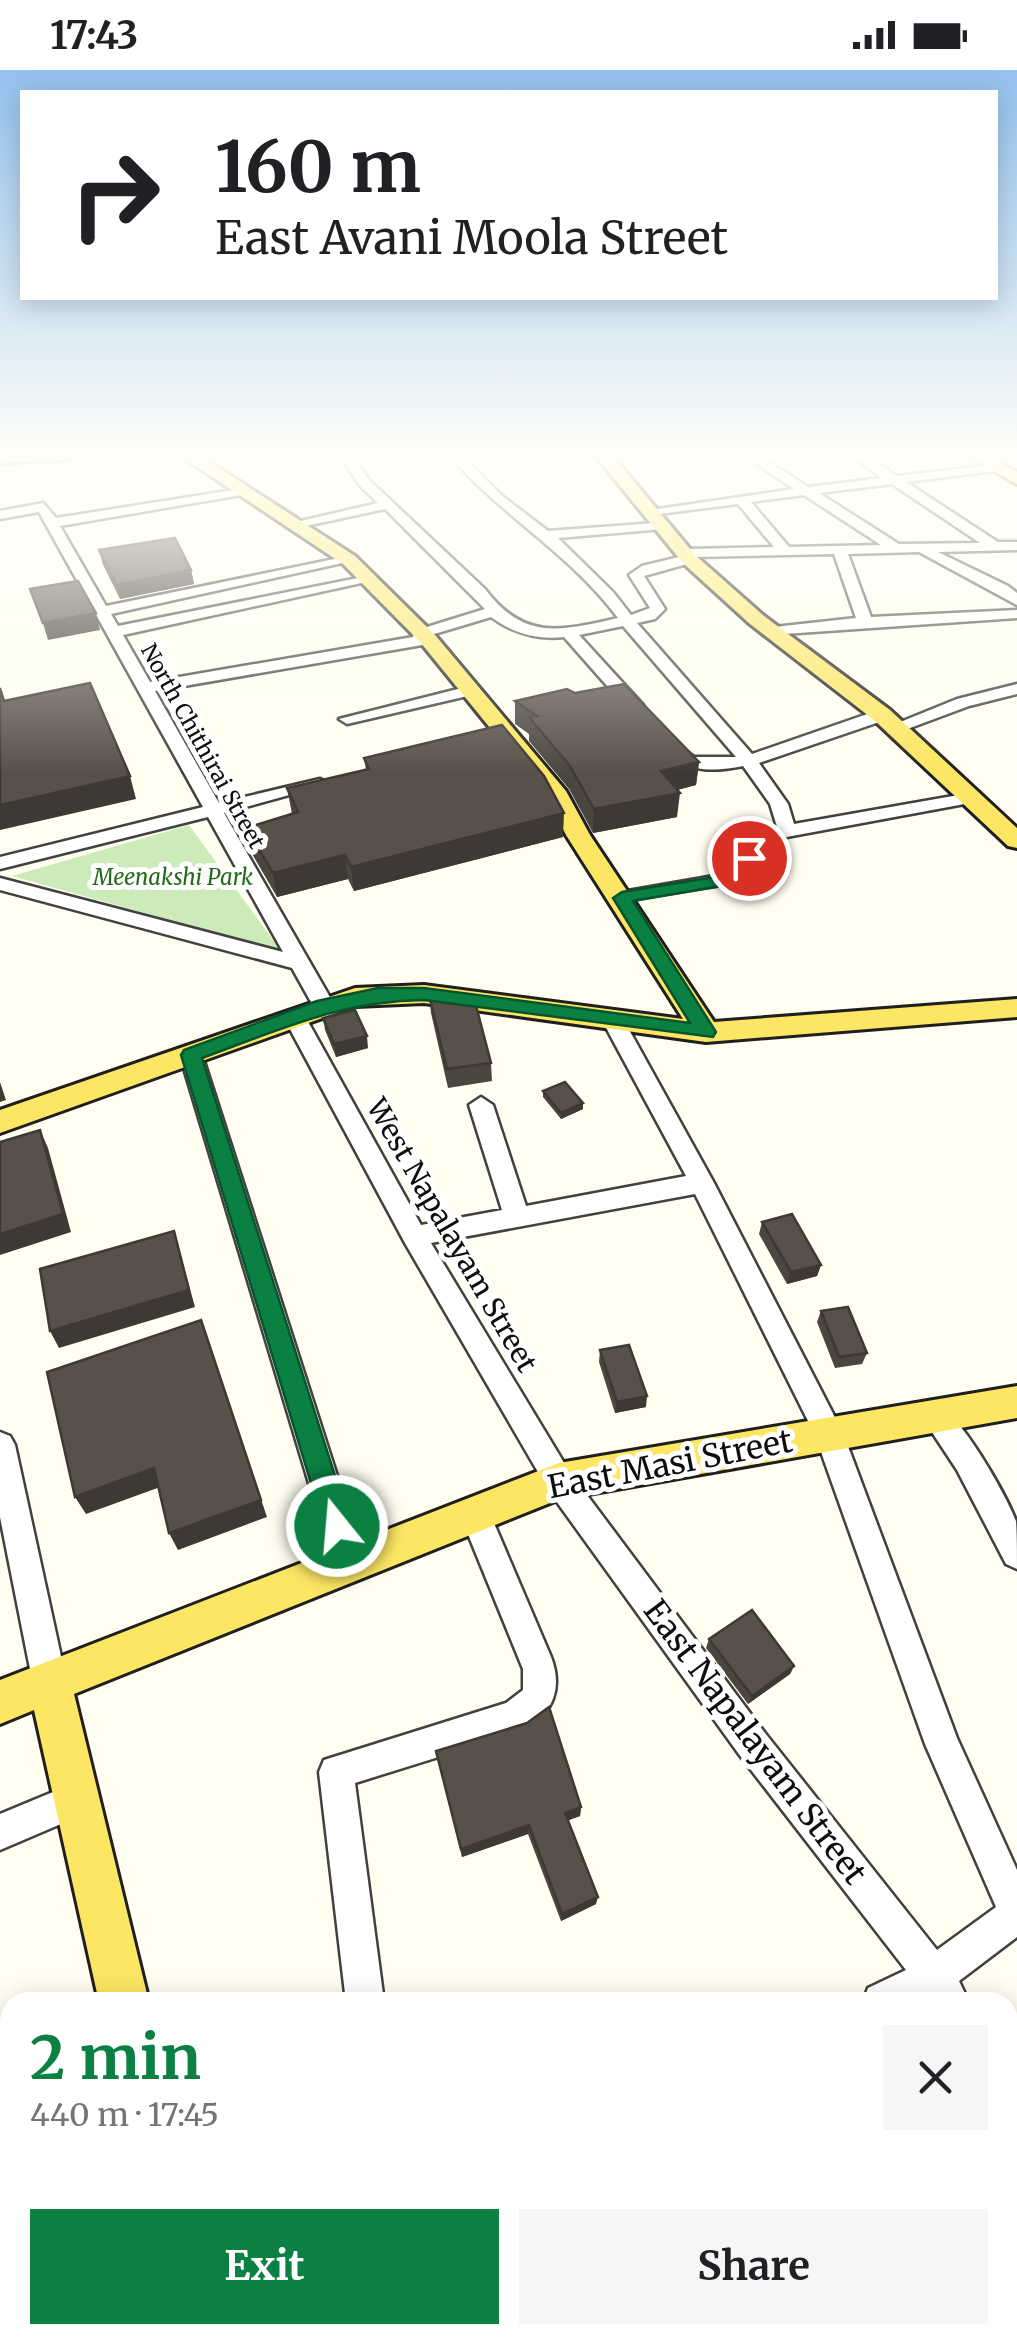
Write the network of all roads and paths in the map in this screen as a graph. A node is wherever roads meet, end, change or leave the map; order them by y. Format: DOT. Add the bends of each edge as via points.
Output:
graph roads {
  1 [pos="73,560"];
  2 [pos="350,560"];
  3 [pos="447,560"];
  4 [pos="573,560"];
  5 [pos="675,560"];
  6 [pos="693,560"];
  7 [pos="843,560"];
  8 [pos="945,560"];
  9 [pos="368,580"];
  10 [pos="1010,589"];
  11 [pos="1017,600"];
  12 [pos="102,612"];
  13 [pos="491,612"];
  14 [pos="1017,614"];
  15 [pos="626,620"];
  16 [pos="865,622"];
  17 [pos="567,631"];
  18 [pos="113,632"];
  19 [pos="774,632"];
  20 [pos="424,636"];
  21 [pos="145,688"];
  22 [pos="1017,689"];
  23 [pos="470,691"];
  24 [pos="347,718"];
  25 [pos="889,721"];
  26 [pos="749,761"];
  27 [pos="343,779"];
  28 [pos="970,798"];
  29 [pos="212,808"];
  30 [pos="786,828"];
  31 [pos="1017,842"];
  32 [pos="0,864"];
  33 [pos="0,884"];
  34 [pos="622,898"];
  35 [pos="299,962"];
  36 [pos="324,1006"];
  37 [pos="1017,1008"];
  38 [pos="296,1018"];
  39 [pos="614,1022"];
  40 [pos="706,1032"];
  41 [pos="191,1055"];
  42 [pos="481,1105"];
  43 [pos="0,1122"];
  44 [pos="702,1183"];
  45 [pos="517,1218"];
  46 [pos="414,1236"];
  47 [pos="1017,1402"];
  48 [pos="936,1417"];
  49 [pos="829,1433"];
  50 [pos="0,1446"];
  51 [pos="560,1481"];
  52 [pos="474,1512"];
  53 [pos="1017,1554"];
  54 [pos="348,1563"];
  55 [pos="50,1684"];
  56 [pos="0,1702"];
  57 [pos="77,1800"];
  58 [pos="0,1832"];
  59 [pos="1017,1913"];
  60 [pos="942,1989"];
  61 [pos="122,1992"];
  62 [pos="364,1992"];
  1 -- 12 [label="street, North Chithirai Street"];
  2 -- 9 [label="main road"];
  2 -- 12 [label="street"];
  3 -- 13 [label="street"];
  4 -- 15 [label="street"];
  5 -- 15 [label="street" via="638,572 658,612"];
  6 -- 19 [label="main road"];
  7 -- 16 [label="street"];
  8 -- 10 [label="street"];
  9 -- 18 [label="street"];
  9 -- 20 [label="main road"];
  10 -- 11 [label="street"];
  12 -- 18 [label="street, North Chithirai Street"];
  13 -- 17 [label="street" via="525,633"];
  13 -- 20 [label="street"];
  14 -- 16 [label="street"];
  15 -- 17 [label="street"];
  15 -- 26 [label="street"];
  16 -- 19 [label="street"];
  17 -- 26 [label="street" via="686,760 715,766"];
  18 -- 21 [label="street, North Chithirai Street"];
  19 -- 25 [label="main road"];
  20 -- 21 [label="street"];
  20 -- 23 [label="main road"];
  21 -- 29 [label="street, North Chithirai Street"];
  22 -- 25 [label="street"];
  23 -- 24 [label="street"];
  23 -- 34 [label="main road" via="502,742 532,760"];
  25 -- 26 [label="street"];
  25 -- 28 [label="main road"];
  26 -- 30 [label="street" via="779,804"];
  27 -- 29 [label="street"];
  28 -- 30 [label="street"];
  28 -- 31 [label="main road"];
  29 -- 32 [label="street"];
  29 -- 35 [label="street, North Chithirai Street"];
  30 -- 34 [label="street" via="747,843 745,876"];
  33 -- 35 [label="street"];
  34 -- 40 [label="main road"];
  35 -- 36 [label="street, North Chithirai Street"];
  36 -- 38 [label="main road"];
  36 -- 39 [label="main road" via="424,994"];
  37 -- 40 [label="main road"];
  38 -- 41 [label="main road"];
  38 -- 46 [label="street, West Napalayam Street"];
  39 -- 40 [label="main road"];
  39 -- 44 [label="street"];
  41 -- 43 [label="main road"];
  41 -- 54 [label="street"];
  42 -- 45 [label="street"];
  44 -- 45 [label="street"];
  44 -- 49 [label="street"];
  45 -- 46 [label="street"];
  46 -- 51 [label="street, West Napalayam Street"];
  47 -- 48 [label="main road, East Masi Street"];
  48 -- 49 [label="main road, East Masi Street"];
  48 -- 53 [label="street"];
  49 -- 51 [label="main road, East Masi Street"];
  49 -- 59 [label="street" via="942,1744"];
  50 -- 55 [label="street"];
  51 -- 52 [label="main road, East Masi Street"];
  51 -- 60 [label="street, East Napalayam Street"];
  52 -- 54 [label="main road, East Masi Street"];
  52 -- 62 [label="street" via="539,1669 542,1693 535,1706 513,1718 336,1772"];
  54 -- 55 [label="main road, East Masi Street"];
  55 -- 56 [label="main road, East Masi Street"];
  55 -- 57 [label="main road"];
  57 -- 58 [label="street"];
  57 -- 61 [label="main road"];
  59 -- 60 [label="street"];
}
